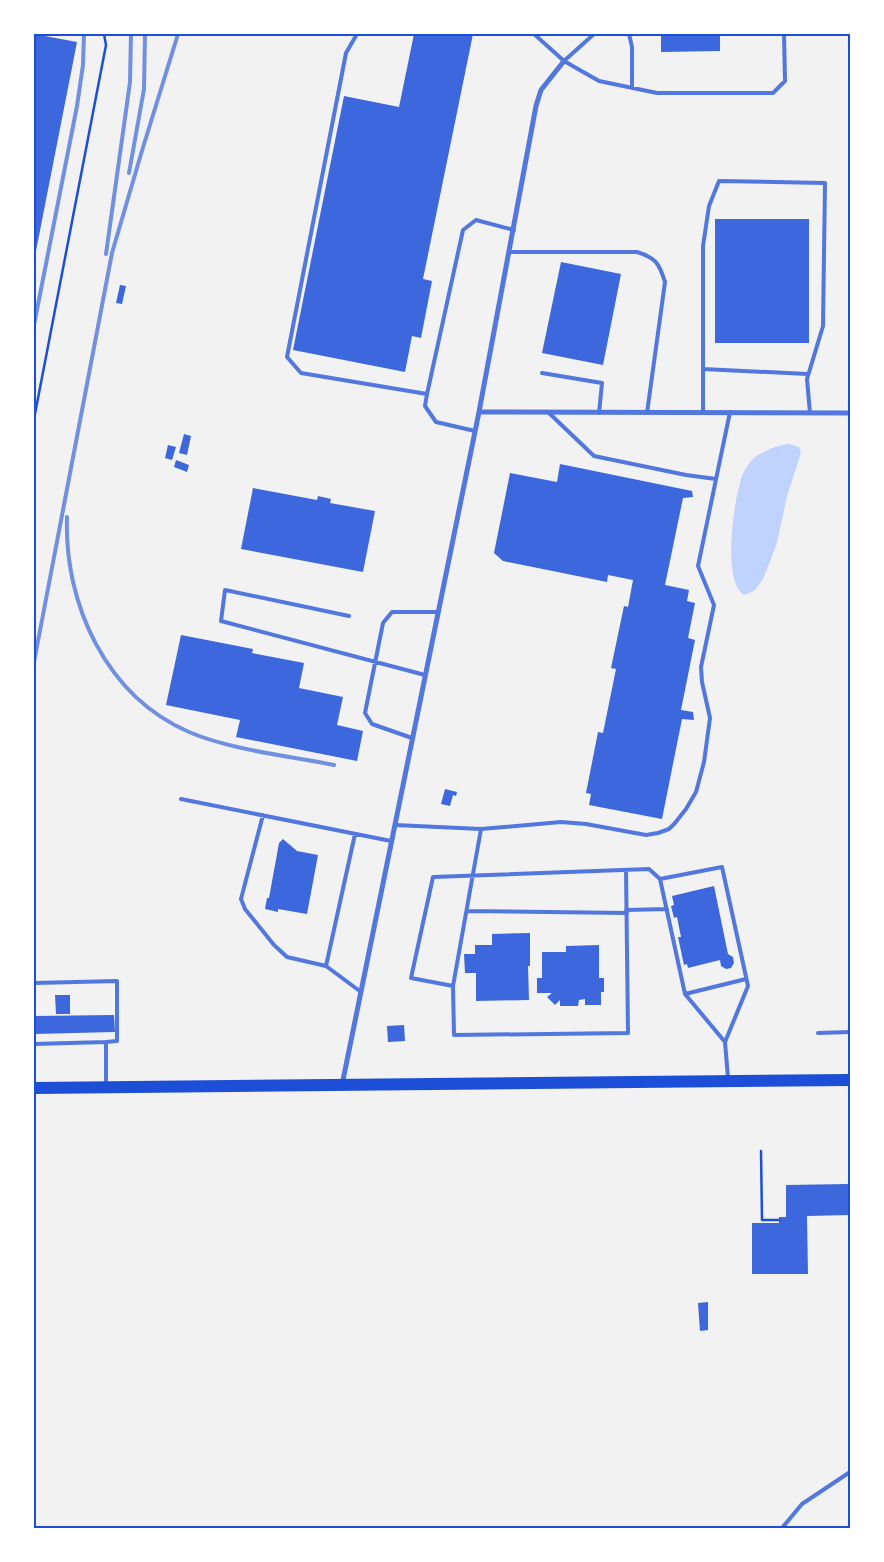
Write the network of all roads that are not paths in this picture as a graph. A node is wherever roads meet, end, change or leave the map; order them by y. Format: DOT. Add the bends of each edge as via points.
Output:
graph roads {
  1 [pos="357,34"];
  2 [pos="534,34"];
  3 [pos="594,34"];
  4 [pos="630,34"];
  5 [pos="784,34"];
  6 [pos="564,61"];
  7 [pos="632,88"];
  8 [pos="514,230"];
  9 [pos="510,252"];
  10 [pos="703,369"];
  11 [pos="542,373"];
  12 [pos="808,374"];
  13 [pos="428,394"];
  14 [pos="478,412"];
  15 [pos="703,412"];
  16 [pos="730,412"];
  17 [pos="549,413"];
  18 [pos="599,413"];
  19 [pos="647,413"];
  20 [pos="810,413"];
  21 [pos="850,413"];
  22 [pos="475,431"];
  23 [pos="716,479"];
  24 [pos="438,612"];
  25 [pos="349,616"];
  26 [pos="374,662"];
  27 [pos="425,675"];
  28 [pos="412,738"];
  29 [pos="182,799"];
  30 [pos="263,815"];
  31 [pos="395,825"];
  32 [pos="481,829"];
  33 [pos="355,834"];
  34 [pos="391,842"];
  35 [pos="626,870"];
  36 [pos="473,875"];
  37 [pos="660,879"];
  38 [pos="667,909"];
  39 [pos="467,910"];
  40 [pos="626,911"];
  41 [pos="326,966"];
  42 [pos="746,978"];
  43 [pos="34,983"];
  44 [pos="453,986"];
  45 [pos="360,992"];
  46 [pos="685,994"];
  47 [pos="850,1032"];
  48 [pos="818,1033"];
  49 [pos="106,1042"];
  50 [pos="725,1042"];
  51 [pos="34,1044"];
  52 [pos="850,1080"];
  53 [pos="728,1082"];
  54 [pos="341,1086"];
  55 [pos="34,1088"];
  56 [pos="106,1088"];
  57 [pos="850,1472"];
  58 [pos="782,1528"];
  1 -- 13 [label="lane" via="346,53 287,357 301,373"];
  2 -- 6 [label="lane"];
  3 -- 6 [label="lane"];
  4 -- 7 [label="lane"];
  5 -- 7 [label="lane" via="785,81 773,93 657,93"];
  6 -- 7 [label="lane" via="598,82"];
  6 -- 8 [label="street" via="541,90 536,106"];
  8 -- 9 [label="street"];
  8 -- 13 [label="lane" via="476,220 463,230"];
  9 -- 14 [label="street"];
  9 -- 19 [label="lane" via="637,252 649,256 659,265 665,282"];
  10 -- 12 [label="lane"];
  10 -- 12 [label="lane" via="703,246 708,206 719,181 826,183 823,326"];
  10 -- 15 [label="lane"];
  11 -- 18 [label="lane" via="602,383"];
  12 -- 20 [label="lane"];
  13 -- 22 [label="lane" via="425,406 436,422"];
  14 -- 17 [label="street"];
  14 -- 22 [label="street"];
  15 -- 16 [label="street"];
  15 -- 19 [label="street"];
  16 -- 20 [label="street"];
  16 -- 23 [label="lane"];
  17 -- 18 [label="street"];
  17 -- 23 [label="lane" via="594,456"];
  18 -- 19 [label="street"];
  20 -- 21 [label="street"];
  22 -- 24 [label="street"];
  23 -- 32 [label="lane" via="698,566 714,605 701,667 710,718 704,762 696,792 686,809 669,829 658,834 561,822"];
  24 -- 26 [label="lane" via="392,612 383,623"];
  24 -- 27 [label="street"];
  25 -- 26 [label="lane" via="225,590 221,621"];
  26 -- 27 [label="lane"];
  26 -- 28 [label="lane" via="365,713 372,724"];
  27 -- 28 [label="street"];
  28 -- 31 [label="street"];
  29 -- 30 [label="lane"];
  30 -- 33 [label="lane"];
  30 -- 41 [label="lane" via="241,899 245,909 287,957"];
  31 -- 32 [label="lane"];
  31 -- 34 [label="street"];
  32 -- 36 [label="lane"];
  33 -- 34 [label="lane"];
  33 -- 41 [label="lane"];
  34 -- 45 [label="street"];
  35 -- 36 [label="lane"];
  35 -- 37 [label="lane" via="649,869"];
  35 -- 40 [label="lane"];
  36 -- 39 [label="lane"];
  36 -- 44 [label="lane" via="433,877 411,978"];
  37 -- 38 [label="lane"];
  37 -- 42 [label="lane" via="722,868"];
  38 -- 40 [label="lane"];
  38 -- 46 [label="lane"];
  39 -- 40 [label="lane"];
  39 -- 44 [label="lane"];
  40 -- 44 [label="lane" via="628,1033 454,1035"];
  41 -- 45 [label="lane"];
  42 -- 46 [label="lane"];
  42 -- 50 [label="lane" via="748,986"];
  43 -- 49 [label="lane" via="117,981 117,1041"];
  45 -- 54 [label="street"];
  46 -- 50 [label="lane"];
  47 -- 48 [label="lane"];
  49 -- 51 [label="lane"];
  49 -- 56 [label="lane"];
  50 -- 53 [label="lane"];
  52 -- 53 [label="main road"];
  53 -- 54 [label="main road"];
  54 -- 56 [label="main road"];
  55 -- 56 [label="main road"];
  57 -- 58 [label="lane" via="802,1504"];
}
